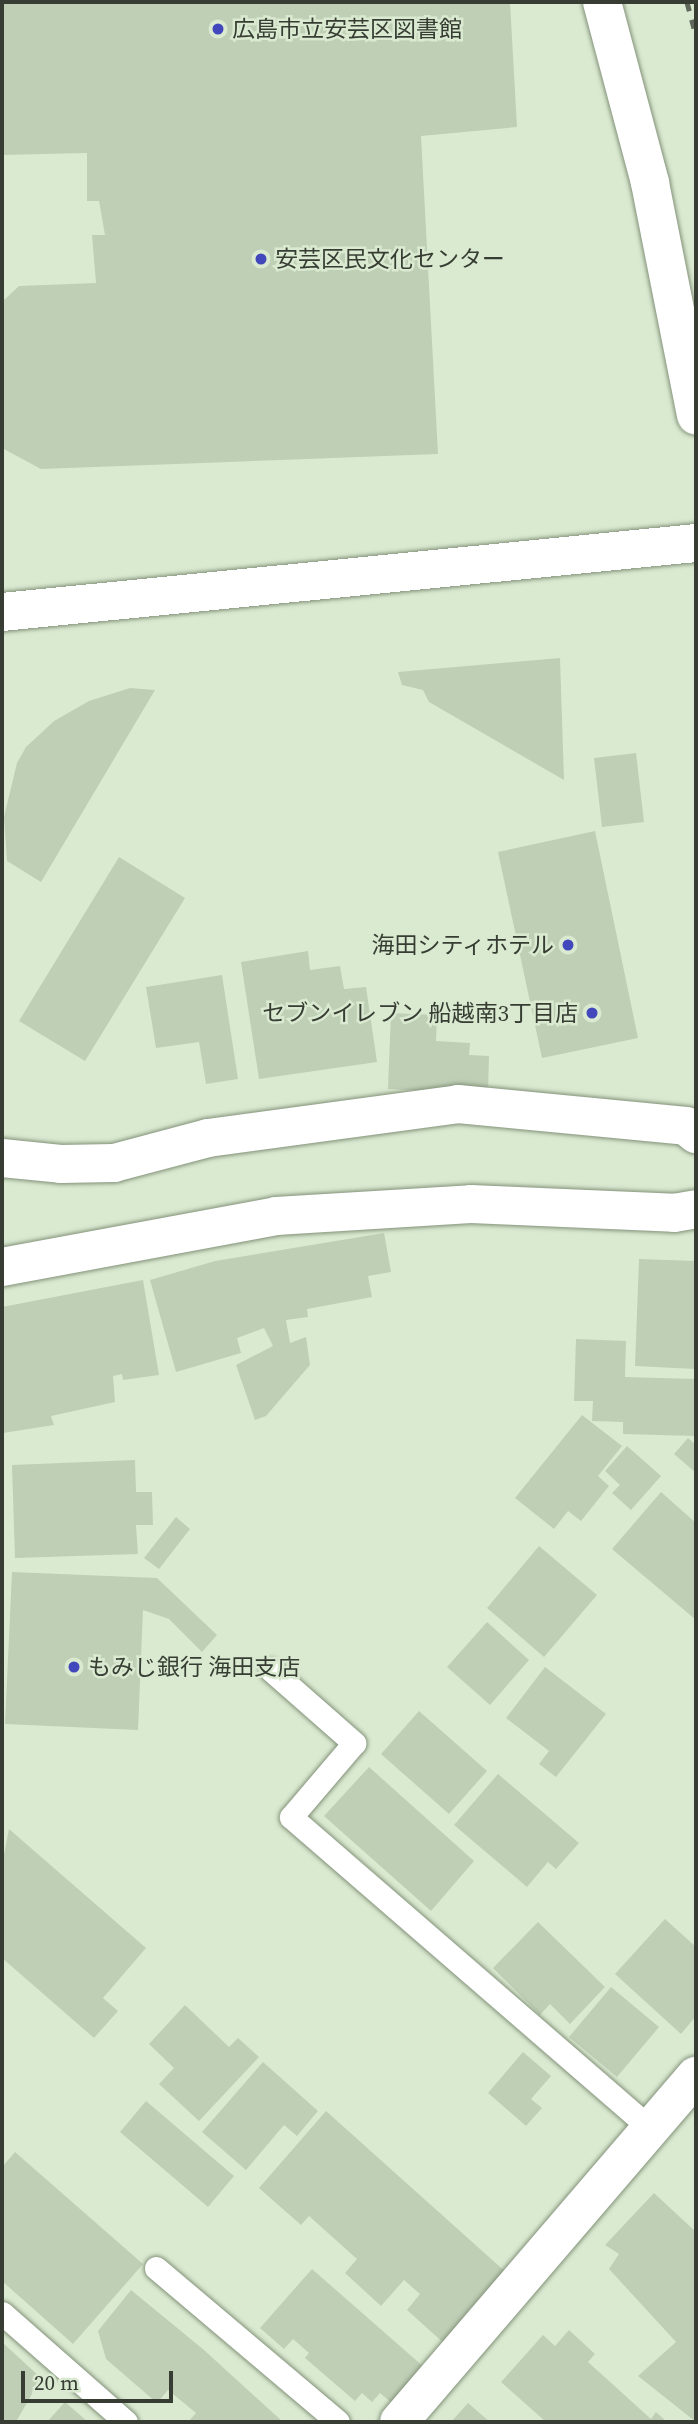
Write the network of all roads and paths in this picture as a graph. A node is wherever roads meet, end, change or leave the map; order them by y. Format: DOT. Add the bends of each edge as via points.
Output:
graph roads {
  1 [pos="602,2"];
  2 [pos="696,416"];
  3 [pos="696,543"];
  4 [pos="2,612"];
  5 [pos="696,1133"];
  6 [pos="2,1158"];
  7 [pos="696,1209"];
  8 [pos="2,1267"];
  9 [pos="271,1670"];
  10 [pos="696,2076"];
  11 [pos="652,2129"];
  12 [pos="156,2268"];
  13 [pos="2,2313"];
  14 [pos="126,2422"];
  15 [pos="338,2422"];
  16 [pos="399,2422"];
  1 -- 2 [label="street" via="650,183"];
  3 -- 4 [label="street"];
  5 -- 6 [label="street" via="686,1126 458,1104 208,1138 114,1163"];
  7 -- 8 [label="street" via="674,1213 471,1204 276,1216"];
  9 -- 11 [label="lane" via="354,1744 291,1817"];
  10 -- 11 [label="street"];
  11 -- 16 [label="street"];
  12 -- 15 [label="lane"];
  13 -- 14 [label="lane"];
}
